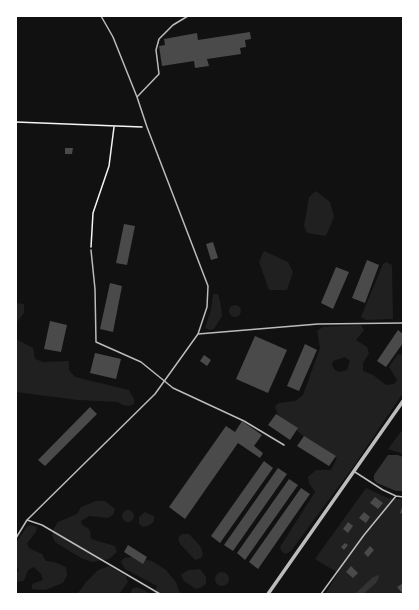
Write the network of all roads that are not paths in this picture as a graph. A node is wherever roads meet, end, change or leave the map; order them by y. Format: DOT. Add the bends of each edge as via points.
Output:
graph roads {
  1 [pos="101,16"];
  2 [pos="188,16"];
  3 [pos="137,97"];
  4 [pos="91,250"];
  5 [pos="403,323"];
  6 [pos="198,334"];
  7 [pos="164,382"];
  8 [pos="403,400"];
  9 [pos="284,445"];
  10 [pos="353,471"];
  11 [pos="396,496"];
  12 [pos="403,496"];
  13 [pos="27,520"];
  14 [pos="16,538"];
  15 [pos="160,594"];
  16 [pos="268,594"];
  17 [pos="322,594"];
  1 -- 3 [label="lane" via="113,37"];
  2 -- 3 [label="lane" via="173,25 159,39 156,50 159,74"];
  3 -- 6 [label="lane" via="208,286 207,307"];
  4 -- 7 [label="lane" via="96,342 141,362"];
  5 -- 6 [label="lane" via="318,324"];
  6 -- 7 [label="lane"];
  7 -- 9 [label="lane" via="244,421"];
  7 -- 13 [label="lane" via="155,394"];
  8 -- 10 [label="street"];
  10 -- 11 [label="lane"];
  10 -- 16 [label="street"];
  11 -- 12 [label="lane"];
  11 -- 17 [label="lane" via="364,535"];
  13 -- 14 [label="lane"];
  13 -- 15 [label="lane" via="42,525"];
}
